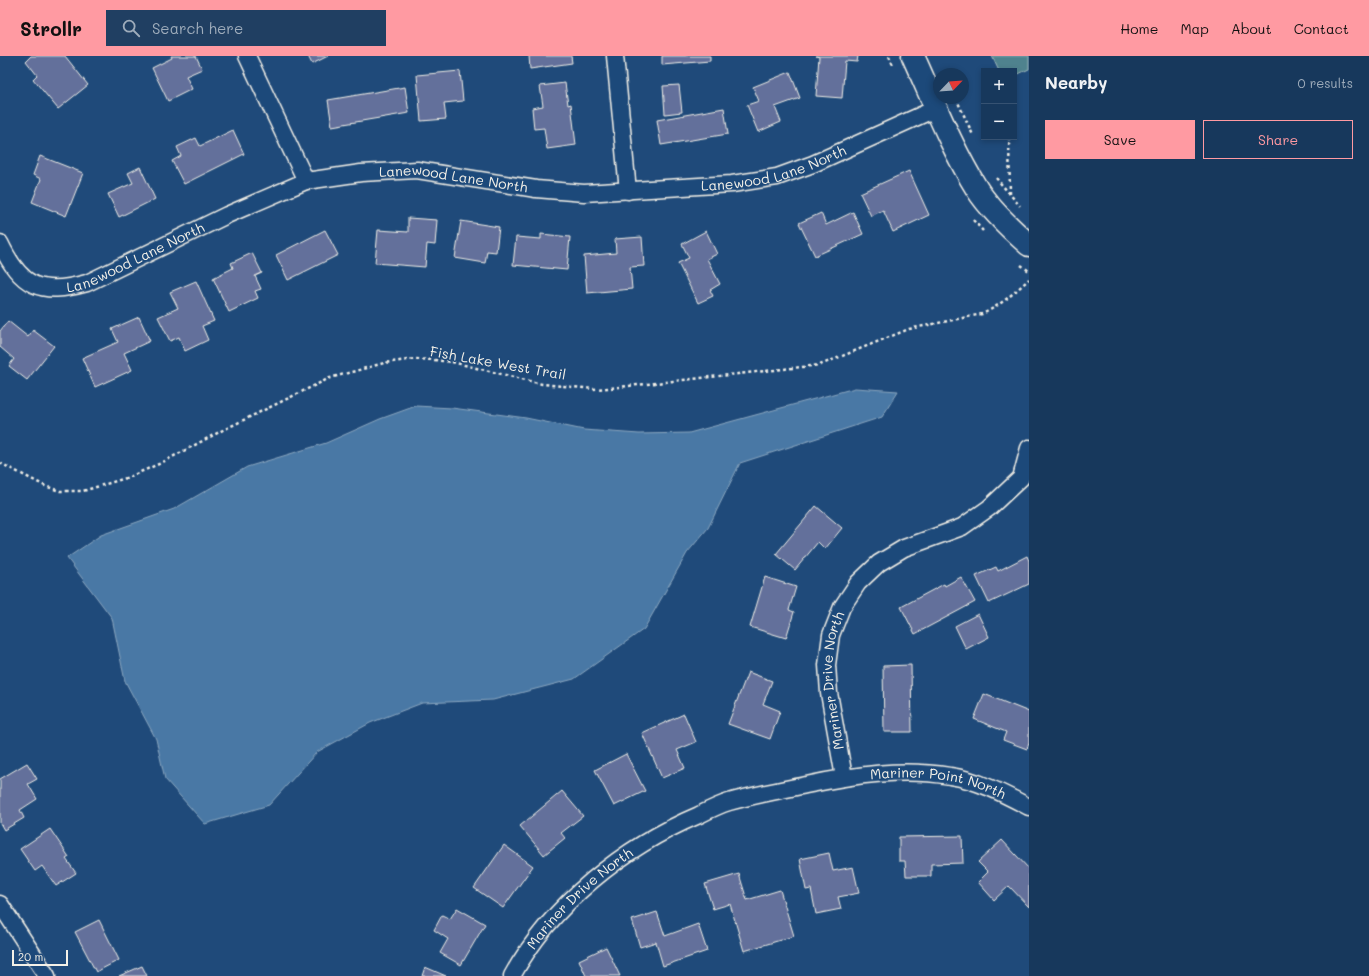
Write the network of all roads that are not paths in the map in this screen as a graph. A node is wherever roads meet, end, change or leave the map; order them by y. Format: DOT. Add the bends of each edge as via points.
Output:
graph roads {
  1 [pos="247,56"];
  2 [pos="616,56"];
  3 [pos="913,56"];
  4 [pos="937,108"];
  5 [pos="306,180"];
  6 [pos="628,191"];
  7 [pos="0,243"];
  8 [pos="1029,245"];
  9 [pos="1029,448"];
  10 [pos="1025,481"];
  11 [pos="844,777"];
  12 [pos="1029,807"];
  13 [pos="0,904"];
  14 [pos="47,976"];
  15 [pos="512,976"];
  1 -- 5 [label="street"];
  2 -- 6 [label="street"];
  3 -- 4 [label="street"];
  4 -- 6 [label="street, Lanewood Lane North" via="813,164 777,177 732,184"];
  4 -- 8 [label="street" via="978,190 1010,228"];
  5 -- 6 [label="street, Lanewood Lane North" via="361,173 417,170 584,193"];
  5 -- 7 [label="street, Lanewood Lane North" via="87,283 65,290 44,288 24,280 10,263"];
  9 -- 10 [label="street, Mariner Drive North"];
  10 -- 11 [label="street, Mariner Drive North" via="962,527 904,548 879,563 858,583 842,607 831,635 826,665"];
  11 -- 12 [label="street, Mariner Point North" via="910,772 952,776 993,788"];
  11 -- 15 [label="street, Mariner Drive North" via="728,802 679,823 630,851 589,883 552,920"];
  13 -- 14 [label="street"];
}
